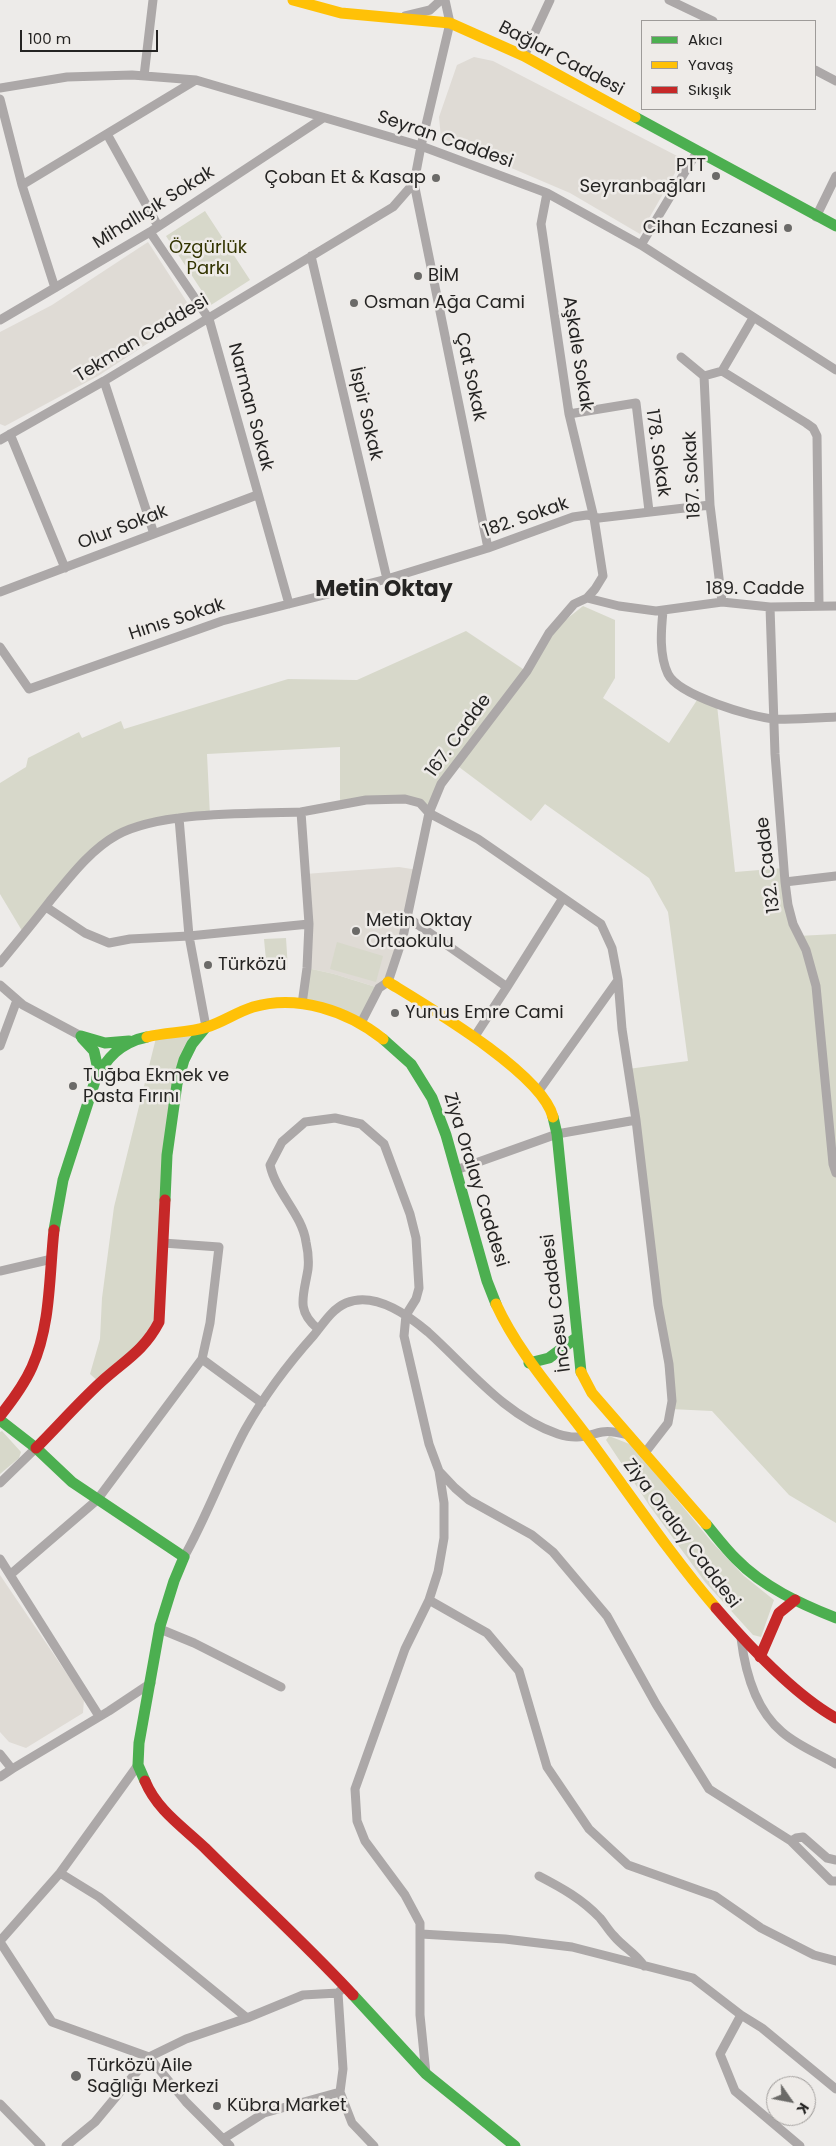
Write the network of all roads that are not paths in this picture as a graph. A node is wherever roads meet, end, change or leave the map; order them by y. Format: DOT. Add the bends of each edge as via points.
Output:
graph roads {
  1 [pos="153,0"];
  2 [pos="293,0"];
  3 [pos="440,0"];
  4 [pos="445,0"];
  5 [pos="550,0"];
  6 [pos="669,0"];
  7 [pos="395,19"];
  8 [pos="711,20"];
  9 [pos="450,23"];
  10 [pos="524,56"];
  11 [pos="816,71"];
  12 [pos="144,76"];
  13 [pos="196,80"];
  14 [pos="836,81"];
  15 [pos="0,88"];
  16 [pos="0,99"];
  17 [pos="323,118"];
  18 [pos="107,134"];
  19 [pos="421,146"];
  20 [pos="697,152"];
  21 [pos="836,176"];
  22 [pos="414,183"];
  23 [pos="22,185"];
  24 [pos="548,193"];
  25 [pos="816,217"];
  26 [pos="158,226"];
  27 [pos="836,226"];
  28 [pos="150,232"];
  29 [pos="641,245"];
  30 [pos="311,256"];
  31 [pos="55,288"];
  32 [pos="754,318"];
  33 [pos="209,319"];
  34 [pos="0,320"];
  35 [pos="681,357"];
  36 [pos="836,370"];
  37 [pos="722,371"];
  38 [pos="704,376"];
  39 [pos="104,381"];
  40 [pos="569,414"];
  41 [pos="10,434"];
  42 [pos="0,440"];
  43 [pos="258,495"];
  44 [pos="710,505"];
  45 [pos="649,511"];
  46 [pos="594,518"];
  47 [pos="154,534"];
  48 [pos="488,548"];
  49 [pos="65,568"];
  50 [pos="387,579"];
  51 [pos="0,592"];
  52 [pos="587,598"];
  53 [pos="722,602"];
  54 [pos="289,604"];
  55 [pos="820,605"];
  56 [pos="836,606"];
  57 [pos="770,607"];
  58 [pos="663,611"];
  59 [pos="0,647"];
  60 [pos="836,717"];
  61 [pos="773,719"];
  62 [pos="301,812"];
  63 [pos="429,813"];
  64 [pos="179,818"];
  65 [pos="836,876"];
  66 [pos="785,882"];
  67 [pos="563,898"];
  68 [pos="46,907"];
  69 [pos="407,917"];
  70 [pos="309,924"];
  71 [pos="189,936"];
  72 [pos="0,963"];
  73 [pos="618,980"];
  74 [pos="388,982"];
  75 [pos="0,985"];
  76 [pos="507,987"];
  77 [pos="17,1000"];
  78 [pos="302,1004"];
  79 [pos="361,1023"];
  80 [pos="206,1027"];
  81 [pos="81,1036"];
  82 [pos="475,1036"];
  83 [pos="133,1041"];
  84 [pos="0,1046"];
  85 [pos="99,1074"];
  86 [pos="538,1092"];
  87 [pos="636,1120"];
  88 [pos="557,1134"];
  89 [pos="456,1170"];
  90 [pos="836,1172"];
  91 [pos="163,1243"];
  92 [pos="52,1258"];
  93 [pos="0,1271"];
  94 [pos="406,1316"];
  95 [pos="318,1329"];
  96 [pos="576,1338"];
  97 [pos="202,1359"];
  98 [pos="529,1363"];
  99 [pos="262,1403"];
  100 [pos="0,1416"];
  101 [pos="0,1420"];
  102 [pos="628,1435"];
  103 [pos="588,1437"];
  104 [pos="36,1448"];
  105 [pos="644,1454"];
  106 [pos="439,1471"];
  107 [pos="0,1483"];
  108 [pos="97,1500"];
  109 [pos="184,1556"];
  110 [pos="0,1559"];
  111 [pos="11,1574"];
  112 [pos="429,1600"];
  113 [pos="794,1600"];
  114 [pos="836,1618"];
  115 [pos="160,1629"];
  116 [pos="741,1638"];
  117 [pos="760,1656"];
  118 [pos="151,1683"];
  119 [pos="281,1687"];
  120 [pos="99,1716"];
  121 [pos="836,1718"];
  122 [pos="0,1754"];
  123 [pos="836,1764"];
  124 [pos="138,1765"];
  125 [pos="12,1769"];
  126 [pos="0,1777"];
  127 [pos="790,1841"];
  128 [pos="836,1860"];
  129 [pos="60,1873"];
  130 [pos="539,1876"];
  131 [pos="836,1881"];
  132 [pos="421,1934"];
  133 [pos="0,1941"];
  134 [pos="836,1961"];
  135 [pos="644,1966"];
  136 [pos="342,1989"];
  137 [pos="741,2015"];
  138 [pos="247,2018"];
  139 [pos="149,2057"];
  140 [pos="426,2074"];
  141 [pos="836,2090"];
  142 [pos="340,2092"];
  143 [pos="0,2104"];
  144 [pos="223,2139"];
  145 [pos="41,2146"];
  146 [pos="66,2146"];
  147 [pos="230,2146"];
  148 [pos="374,2146"];
  149 [pos="515,2146"];
  150 [pos="800,2146"];
  1 -- 12 [label="street"];
  2 -- 7 [label="main road, Bağlar Caddesi" via="341,13"];
  3 -- 7 [label="street, Bağlar Caddesi" via="430,10"];
  4 -- 9 [label="street"];
  5 -- 10 [label="street"];
  6 -- 8 [label="street"];
  7 -- 9 [label="main road, Bağlar Caddesi"];
  9 -- 10 [label="main road, Bağlar Caddesi"];
  9 -- 19 [label="street"];
  10 -- 20 [label="main road, Bağlar Caddesi"];
  11 -- 14 [label="street"];
  12 -- 13 [label="street, Seyran Caddesi"];
  12 -- 15 [label="street, Seyran Caddesi" via="67,77"];
  13 -- 17 [label="street, Seyran Caddesi"];
  13 -- 18 [label="street"];
  16 -- 23 [label="street"];
  17 -- 19 [label="street, Seyran Caddesi"];
  17 -- 26 [label="street, Mihallıçık Sokak"];
  18 -- 23 [label="street"];
  18 -- 26 [label="street"];
  19 -- 22 [label="street"];
  19 -- 24 [label="street, Seyran Caddesi"];
  20 -- 25 [label="main road, Bağlar Caddesi"];
  20 -- 29 [label="street"];
  21 -- 25 [label="street"];
  22 -- 30 [label="street, Tekman Caddesi" via="393,207"];
  22 -- 48 [label="street, Çat Sokak"];
  23 -- 31 [label="street"];
  24 -- 29 [label="street, Seyran Caddesi"];
  24 -- 40 [label="street, Aşkale Sokak" via="541,224"];
  25 -- 27 [label="main road, Bağlar Caddesi"];
  26 -- 28 [label="street, Mihallıçık Sokak"];
  28 -- 31 [label="street, Mihallıçık Sokak"];
  28 -- 33 [label="street, Narman Sokak"];
  29 -- 32 [label="street, Seyran Caddesi"];
  30 -- 33 [label="street, Tekman Caddesi"];
  30 -- 50 [label="street, İspir Sokak"];
  31 -- 34 [label="street, Mihallıçık Sokak"];
  32 -- 36 [label="street, Seyran Caddesi"];
  32 -- 37 [label="street"];
  33 -- 39 [label="street, Tekman Caddesi"];
  33 -- 43 [label="street, Narman Sokak"];
  35 -- 38 [label="street"];
  37 -- 38 [label="street"];
  37 -- 55 [label="street" via="806,423 817,436"];
  38 -- 44 [label="street, 187. Sokak"];
  39 -- 41 [label="street, Tekman Caddesi"];
  39 -- 47 [label="street"];
  40 -- 45 [label="street, 178. Sokak" via="636,404"];
  40 -- 46 [label="street, Aşkale Sokak"];
  41 -- 42 [label="street, Tekman Caddesi"];
  41 -- 49 [label="street"];
  43 -- 47 [label="street, Olur Sokak"];
  43 -- 54 [label="street, Narman Sokak"];
  44 -- 45 [label="street, 182. Sokak"];
  44 -- 53 [label="street, 187. Sokak"];
  45 -- 46 [label="street, 182. Sokak"];
  46 -- 48 [label="street, 182. Sokak" via="587,515 573,517"];
  46 -- 52 [label="street, 167. Cadde" via="603,576"];
  47 -- 49 [label="street, Olur Sokak"];
  48 -- 50 [label="street, 182. Sokak"];
  49 -- 51 [label="street, Olur Sokak"];
  50 -- 54 [label="street, Hınıs Sokak"];
  52 -- 58 [label="street, 189. Cadde"];
  52 -- 63 [label="street, 167. Cadde" via="574,604 549,633 526,672 441,784"];
  53 -- 57 [label="street, 189. Cadde"];
  53 -- 58 [label="street, 189. Cadde"];
  54 -- 59 [label="street, Hınıs Sokak" via="222,621 29,689"];
  55 -- 56 [label="street, 189. Cadde"];
  55 -- 57 [label="street, 189. Cadde"];
  57 -- 61 [label="street, 132. Cadde"];
  58 -- 61 [label="street" via="660,634 669,677 717,705"];
  60 -- 61 [label="street"];
  61 -- 66 [label="street, 132. Cadde"];
  62 -- 63 [label="street" via="390,798 420,803"];
  62 -- 64 [label="street"];
  62 -- 70 [label="street"];
  63 -- 67 [label="street" via="478,839"];
  63 -- 69 [label="street, 167. Cadde"];
  64 -- 68 [label="street" via="139,826 94,851"];
  64 -- 71 [label="street"];
  65 -- 66 [label="street"];
  66 -- 90 [label="street, 132. Cadde" via="792,924 806,950 816,986"];
  67 -- 73 [label="street" via="601,924 612,948"];
  67 -- 76 [label="street"];
  68 -- 71 [label="street" via="77,929 109,943"];
  68 -- 72 [label="street"];
  69 -- 74 [label="street, 167. Cadde"];
  69 -- 76 [label="street"];
  70 -- 71 [label="street"];
  70 -- 78 [label="street"];
  71 -- 80 [label="street"];
  73 -- 86 [label="street"];
  73 -- 87 [label="street"];
  74 -- 79 [label="street, 167. Cadde" via="379,988"];
  74 -- 82 [label="main road, İncesu Caddesi"];
  75 -- 77 [label="street"];
  76 -- 82 [label="street"];
  77 -- 81 [label="street"];
  77 -- 84 [label="street"];
  78 -- 79 [label="main road, Ziya Oralay Caddesi" via="330,1010"];
  78 -- 80 [label="main road, Ziya Oralay Caddesi" via="265,1004"];
  79 -- 89 [label="main road, Ziya Oralay Caddesi" via="396,1048 427,1084"];
  80 -- 83 [label="main road, Ziya Oralay Caddesi"];
  80 -- 91 [label="main road" via="192,1044 177,1084 167,1155"];
  81 -- 83 [label="main road" via="105,1043"];
  81 -- 85 [label="main road" via="94,1051"];
  82 -- 86 [label="main road, İncesu Caddesi"];
  83 -- 85 [label="main road, Ziya Oralay Caddesi" via="112,1054"];
  85 -- 92 [label="main road, Ziya Oralay Caddesi" via="65,1173 56,1214"];
  86 -- 88 [label="main road, İncesu Caddesi" via="551,1110"];
  87 -- 88 [label="street"];
  87 -- 105 [label="street" via="672,1402 668,1423"];
  88 -- 89 [label="street"];
  88 -- 96 [label="main road, İncesu Caddesi"];
  89 -- 98 [label="main road, Ziya Oralay Caddesi" via="488,1283 501,1315"];
  91 -- 97 [label="street" via="219,1247 210,1323"];
  91 -- 104 [label="main road" via="160,1314 153,1335 134,1358 113,1372"];
  92 -- 93 [label="street"];
  92 -- 100 [label="main road, Ziya Oralay Caddesi" via="50,1295 41,1347 14,1400"];
  94 -- 95 [label="street" via="387,1305 357,1300 336,1309"];
  94 -- 95 [label="street" via="419,1288 416,1238 384,1144 361,1124 335,1118 305,1122 282,1142 270,1165 306,1239 308,1268 303,1310 308,1321"];
  94 -- 103 [label="street" via="522,1417 558,1434"];
  94 -- 106 [label="street" via="404,1336 429,1444"];
  95 -- 99 [label="street"];
  96 -- 98 [label="main road" via="549,1358"];
  96 -- 102 [label="main road, İncesu Caddesi" via="584,1379"];
  97 -- 99 [label="street"];
  97 -- 108 [label="street"];
  98 -- 103 [label="main road, Ziya Oralay Caddesi"];
  99 -- 109 [label="street"];
  101 -- 104 [label="main road"];
  102 -- 103 [label="street" via="603,1432"];
  102 -- 105 [label="main road, İncesu Caddesi"];
  103 -- 116 [label="main road, Ziya Oralay Caddesi" via="693,1582"];
  104 -- 107 [label="street"];
  104 -- 108 [label="main road" via="72,1482"];
  105 -- 113 [label="main road, İncesu Caddesi" via="737,1560 758,1580"];
  106 -- 112 [label="street" via="444,1503 444,1538"];
  106 -- 127 [label="street" via="469,1500 532,1534 553,1552 607,1616 709,1789"];
  108 -- 109 [label="main road"];
  108 -- 111 [label="street"];
  109 -- 115 [label="main road"];
  110 -- 111 [label="street"];
  111 -- 120 [label="street"];
  112 -- 132 [label="street" via="405,1649 356,1789 357,1821 365,1841 405,1895 420,1923"];
  112 -- 134 [label="street" via="487,1633 519,1671 547,1767 589,1829 628,1865 715,1896 761,1928 814,1955"];
  113 -- 114 [label="main road, İncesu Caddesi"];
  113 -- 117 [label="main road" via="779,1612"];
  115 -- 118 [label="main road"];
  115 -- 119 [label="street"];
  116 -- 117 [label="main road, Ziya Oralay Caddesi"];
  116 -- 123 [label="street" via="744,1663 756,1696 771,1721 791,1738"];
  117 -- 121 [label="main road, Ziya Oralay Caddesi" via="813,1704"];
  118 -- 120 [label="street"];
  118 -- 124 [label="main road"];
  120 -- 125 [label="street"];
  122 -- 125 [label="street"];
  124 -- 129 [label="street"];
  124 -- 136 [label="main road" via="142,1779 164,1811 196,1839"];
  125 -- 126 [label="street"];
  127 -- 128 [label="street" via="804,1837 827,1858"];
  127 -- 131 [label="street" via="830,1881"];
  129 -- 133 [label="street"];
  129 -- 138 [label="street" via="99,1897"];
  130 -- 135 [label="street" via="569,1891 588,1907"];
  132 -- 135 [label="street" via="542,1942"];
  132 -- 140 [label="street" via="420,2015"];
  133 -- 139 [label="street" via="52,2022"];
  135 -- 137 [label="street" via="693,1978"];
  136 -- 138 [label="street" via="303,1995"];
  136 -- 140 [label="main road"];
  136 -- 142 [label="street" via="343,2069"];
  137 -- 141 [label="street" via="762,2028"];
  137 -- 150 [label="street" via="720,2054 736,2091"];
  138 -- 139 [label="street" via="186,2039"];
  139 -- 144 [label="street" via="186,2102"];
  139 -- 146 [label="street" via="95,2122"];
  140 -- 149 [label="main road"];
  142 -- 144 [label="street" via="264,2113"];
  142 -- 148 [label="street" via="352,2123"];
  143 -- 145 [label="street"];
  144 -- 147 [label="street"];
}
